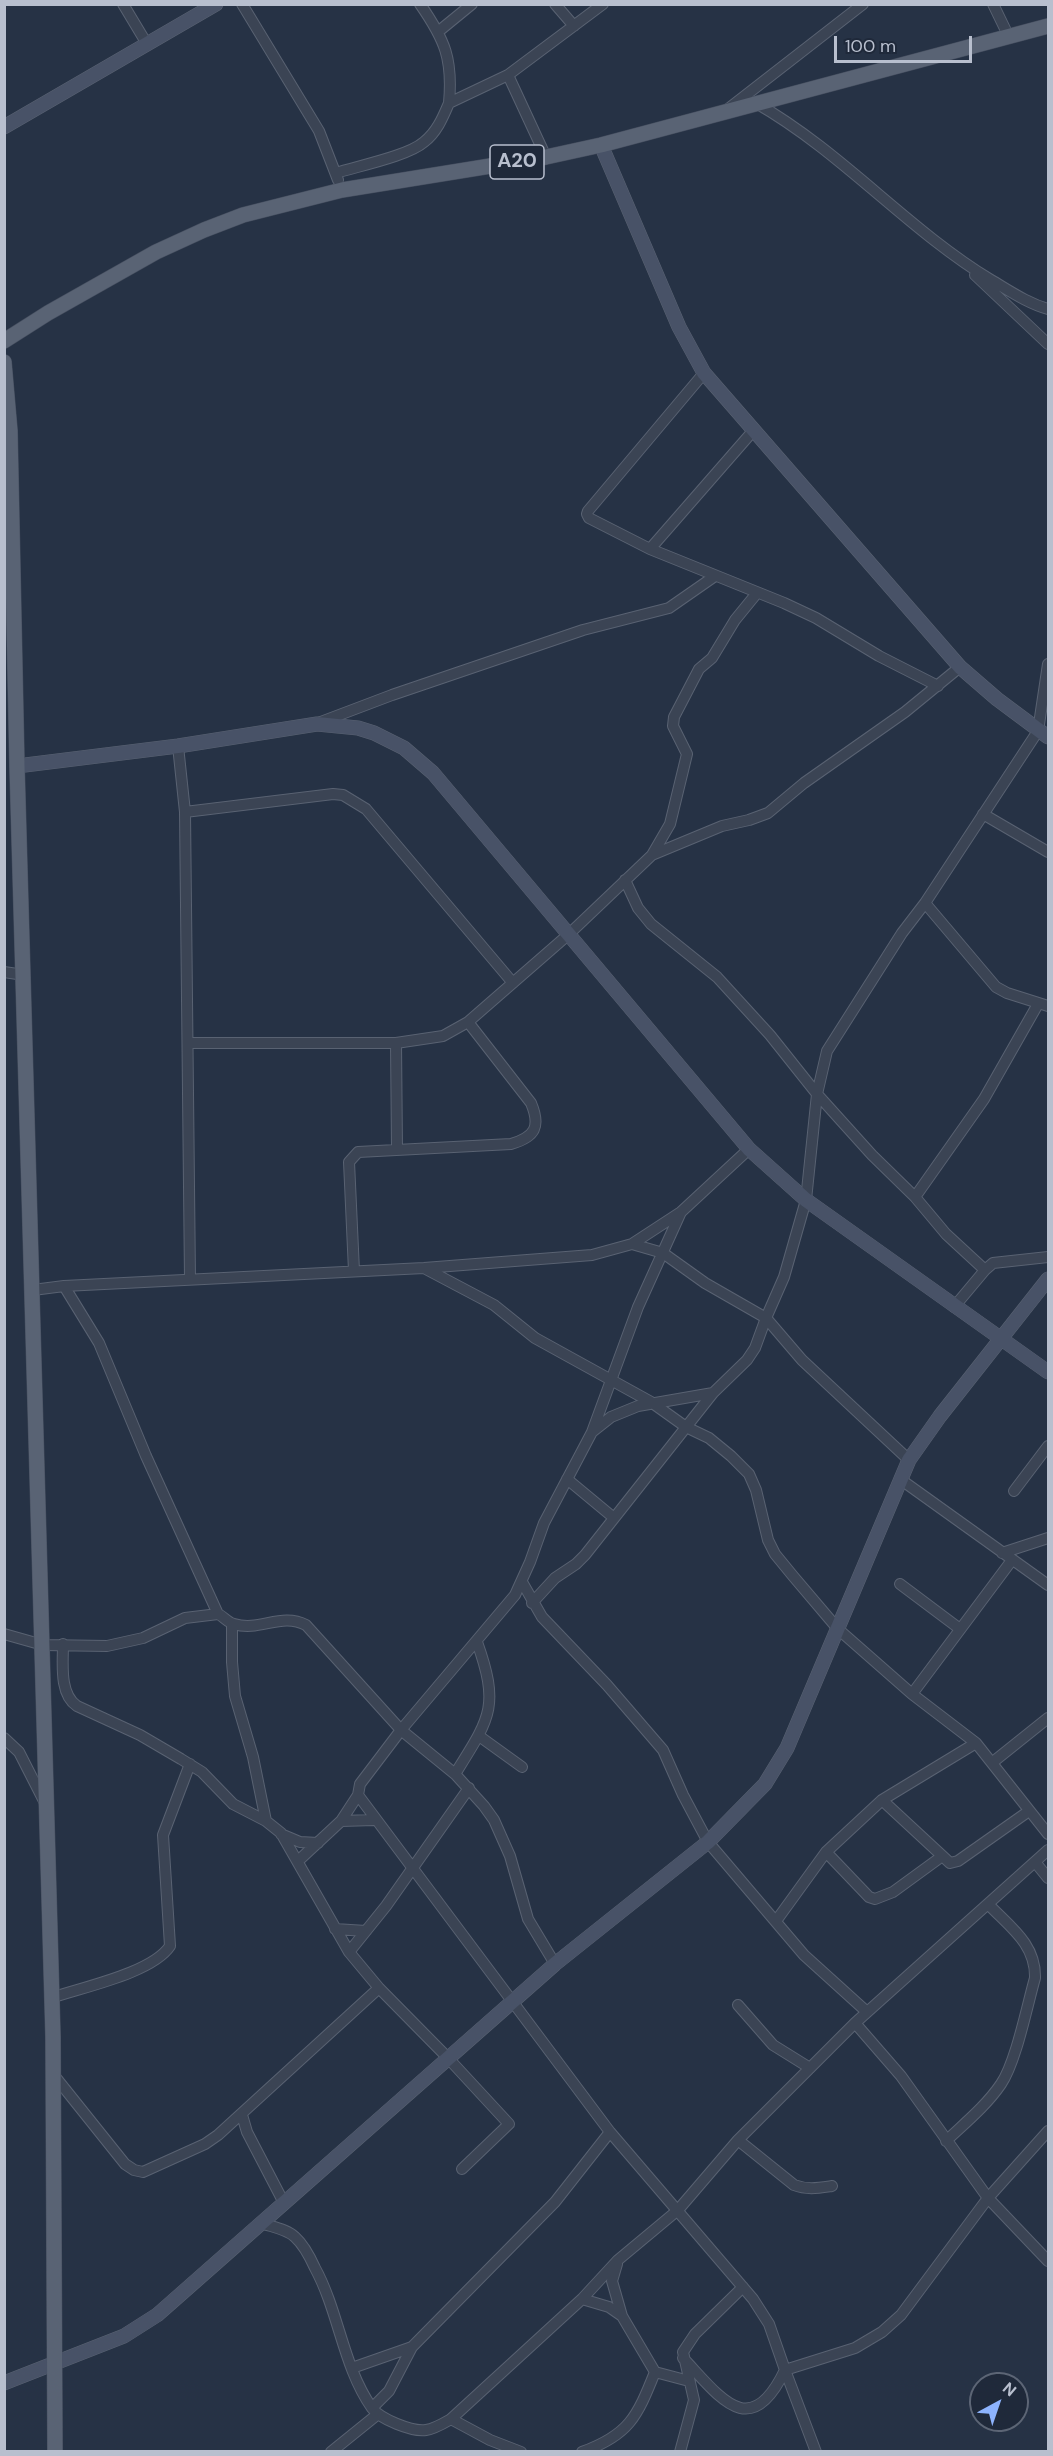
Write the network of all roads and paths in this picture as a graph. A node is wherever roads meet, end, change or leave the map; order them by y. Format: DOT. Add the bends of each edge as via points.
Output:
graph roads {
  1 [pos="123,4"];
  2 [pos="216,4"];
  3 [pos="242,4"];
  4 [pos="420,4"];
  5 [pos="472,4"];
  6 [pos="555,4"];
  7 [pos="603,4"];
  8 [pos="863,4"];
  9 [pos="993,4"];
  10 [pos="574,26"];
  11 [pos="1048,26"];
  12 [pos="439,31"];
  13 [pos="1009,37"];
  14 [pos="147,44"];
  15 [pos="508,75"];
  16 [pos="449,103"];
  17 [pos="756,103"];
  18 [pos="726,111"];
  19 [pos="4,127"];
  20 [pos="601,145"];
  21 [pos="546,157"];
  22 [pos="336,173"];
  23 [pos="342,190"];
  24 [pos="960,261"];
  25 [pos="1048,309"];
  26 [pos="4,341"];
  27 [pos="1048,344"];
  28 [pos="4,362"];
  29 [pos="704,373"];
  30 [pos="753,431"];
  31 [pos="650,549"];
  32 [pos="715,576"];
  33 [pos="758,593"];
  34 [pos="1048,664"];
  35 [pos="960,667"];
  36 [pos="938,686"];
  37 [pos="317,724"];
  38 [pos="1043,734"];
  39 [pos="178,746"];
  40 [pos="17,766"];
  41 [pos="185,812"];
  42 [pos="983,814"];
  43 [pos="1048,852"];
  44 [pos="652,855"];
  45 [pos="625,880"];
  46 [pos="925,903"];
  47 [pos="569,934"];
  48 [pos="4,972"];
  49 [pos="24,975"];
  50 [pos="513,982"];
  51 [pos="1043,1005"];
  52 [pos="468,1022"];
  53 [pos="188,1043"];
  54 [pos="396,1043"];
  55 [pos="817,1094"];
  56 [pos="397,1149"];
  57 [pos="749,1149"];
  58 [pos="915,1197"];
  59 [pos="806,1200"];
  60 [pos="681,1212"];
  61 [pos="632,1244"];
  62 [pos="663,1253"];
  63 [pos="1048,1257"];
  64 [pos="424,1268"];
  65 [pos="354,1270"];
  66 [pos="985,1270"];
  67 [pos="190,1279"];
  68 [pos="1048,1279"];
  69 [pos="64,1286"];
  70 [pos="33,1290"];
  71 [pos="954,1307"];
  72 [pos="766,1318"];
  73 [pos="1000,1340"];
  74 [pos="1048,1372"];
  75 [pos="610,1378"];
  76 [pos="714,1393"];
  77 [pos="651,1402"];
  78 [pos="686,1427"];
  79 [pos="592,1432"];
  80 [pos="1048,1446"];
  81 [pos="909,1460"];
  82 [pos="567,1479"];
  83 [pos="900,1479"];
  84 [pos="1014,1491"];
  85 [pos="614,1518"];
  86 [pos="1048,1538"];
  87 [pos="1002,1553"];
  88 [pos="1012,1560"];
  89 [pos="522,1582"];
  90 [pos="900,1584"];
  91 [pos="1048,1585"];
  92 [pos="532,1603"];
  93 [pos="218,1614"];
  94 [pos="232,1624"];
  95 [pos="838,1629"];
  96 [pos="960,1629"];
  97 [pos="4,1634"];
  98 [pos="477,1642"];
  99 [pos="63,1644"];
  100 [pos="43,1645"];
  101 [pos="912,1694"];
  102 [pos="1048,1718"];
  103 [pos="401,1730"];
  104 [pos="479,1736"];
  105 [pos="4,1738"];
  106 [pos="976,1743"];
  107 [pos="993,1762"];
  108 [pos="190,1764"];
  109 [pos="522,1767"];
  110 [pos="455,1774"];
  111 [pos="470,1788"];
  112 [pos="358,1795"];
  113 [pos="882,1800"];
  114 [pos="47,1808"];
  115 [pos="1029,1811"];
  116 [pos="374,1820"];
  117 [pos="266,1821"];
  118 [pos="341,1821"];
  119 [pos="281,1833"];
  120 [pos="1048,1834"];
  121 [pos="708,1842"];
  122 [pos="318,1843"];
  123 [pos="1048,1850"];
  124 [pos="826,1852"];
  125 [pos="941,1857"];
  126 [pos="298,1861"];
  127 [pos="1035,1862"];
  128 [pos="414,1869"];
  129 [pos="1048,1878"];
  130 [pos="988,1904"];
  131 [pos="776,1921"];
  132 [pos="335,1929"];
  133 [pos="366,1931"];
  134 [pos="349,1952"];
  135 [pos="555,1964"];
  136 [pos="379,1988"];
  137 [pos="51,1998"];
  138 [pos="513,2000"];
  139 [pos="738,2004"];
  140 [pos="867,2012"];
  141 [pos="855,2023"];
  142 [pos="448,2058"];
  143 [pos="810,2068"];
  144 [pos="53,2074"];
  145 [pos="242,2115"];
  146 [pos="1048,2131"];
  147 [pos="610,2132"];
  148 [pos="738,2140"];
  149 [pos="946,2141"];
  150 [pos="462,2169"];
  151 [pos="832,2186"];
  152 [pos="988,2199"];
  153 [pos="284,2204"];
  154 [pos="678,2210"];
  155 [pos="261,2223"];
  156 [pos="618,2260"];
  157 [pos="1048,2261"];
  158 [pos="743,2287"];
  159 [pos="582,2299"];
  160 [pos="622,2316"];
  161 [pos="412,2347"];
  162 [pos="683,2358"];
  163 [pos="55,2363"];
  164 [pos="352,2368"];
  165 [pos="785,2370"];
  166 [pos="655,2372"];
  167 [pos="689,2381"];
  168 [pos="4,2383"];
  169 [pos="375,2411"];
  170 [pos="451,2419"];
  171 [pos="55,2451"];
  172 [pos="331,2451"];
  173 [pos="520,2451"];
  174 [pos="582,2451"];
  175 [pos="680,2451"];
  176 [pos="816,2451"];
  1 -- 14 [label="street"];
  2 -- 14 [label="street"];
  3 -- 22 [label="street" via="319,131"];
  4 -- 12 [label="street"];
  5 -- 12 [label="street"];
  6 -- 10 [label="street"];
  7 -- 10 [label="street"];
  8 -- 18 [label="street"];
  9 -- 13 [label="street"];
  10 -- 15 [label="street"];
  11 -- 13 [label="main road, A20"];
  12 -- 16 [label="street" via="449,61"];
  13 -- 17 [label="main road, A20"];
  14 -- 19 [label="street"];
  15 -- 16 [label="street"];
  15 -- 21 [label="street"];
  16 -- 22 [label="street" via="424,143"];
  17 -- 18 [label="main road, A20"];
  17 -- 24 [label="street" via="814,141"];
  18 -- 20 [label="main road, A20"];
  20 -- 21 [label="main road, A20"];
  20 -- 29 [label="street" via="679,327"];
  21 -- 23 [label="main road, A20"];
  22 -- 23 [label="street"];
  23 -- 26 [label="main road, A20" via="257,210 188,237"];
  24 -- 25 [label="street" via="1032,305"];
  24 -- 27 [label="street"];
  28 -- 40 [label="main road" via="10,431"];
  29 -- 30 [label="street"];
  29 -- 31 [label="street" via="587,514"];
  30 -- 31 [label="street"];
  30 -- 35 [label="street"];
  31 -- 32 [label="street"];
  32 -- 33 [label="street"];
  32 -- 37 [label="street" via="669,608 583,630"];
  33 -- 36 [label="street" via="816,618"];
  33 -- 44 [label="street" via="735,620 712,658 699,669 674,717 673,726 687,754 670,824"];
  34 -- 38 [label="street"];
  35 -- 36 [label="street"];
  35 -- 38 [label="street"];
  36 -- 44 [label="street" via="768,813 715,828"];
  37 -- 39 [label="street"];
  37 -- 47 [label="street" via="358,728 395,743 416,757"];
  38 -- 42 [label="street"];
  39 -- 40 [label="street"];
  39 -- 41 [label="street"];
  40 -- 49 [label="main road"];
  41 -- 50 [label="street" via="333,794 353,800 366,809"];
  41 -- 53 [label="street"];
  42 -- 43 [label="street"];
  42 -- 46 [label="street"];
  44 -- 45 [label="street"];
  45 -- 47 [label="street"];
  45 -- 55 [label="street" via="638,908 651,924 717,977"];
  46 -- 51 [label="street" via="996,987"];
  46 -- 55 [label="street" via="832,1041"];
  47 -- 50 [label="street"];
  47 -- 57 [label="street"];
  48 -- 49 [label="street"];
  49 -- 70 [label="main road"];
  50 -- 52 [label="street"];
  51 -- 58 [label="street" via="984,1100"];
  52 -- 54 [label="street" via="443,1036"];
  52 -- 56 [label="street" via="531,1103 537,1118 535,1129 526,1139 511,1144"];
  53 -- 54 [label="street"];
  53 -- 67 [label="street"];
  54 -- 56 [label="street"];
  55 -- 58 [label="street"];
  55 -- 59 [label="street"];
  56 -- 65 [label="street" via="358,1152 349,1162"];
  57 -- 59 [label="street"];
  57 -- 60 [label="street"];
  58 -- 66 [label="street" via="946,1234"];
  59 -- 71 [label="street"];
  59 -- 72 [label="street" via="784,1277"];
  60 -- 61 [label="street"];
  60 -- 62 [label="street"];
  61 -- 62 [label="street"];
  61 -- 64 [label="street" via="592,1255"];
  62 -- 72 [label="street"];
  62 -- 75 [label="street"];
  63 -- 66 [label="street" via="1001,1261"];
  64 -- 65 [label="street"];
  64 -- 75 [label="street" via="494,1305 535,1338"];
  65 -- 67 [label="street"];
  66 -- 71 [label="street"];
  67 -- 69 [label="street"];
  68 -- 73 [label="street"];
  69 -- 70 [label="street"];
  69 -- 93 [label="street" via="99,1343"];
  70 -- 100 [label="main road"];
  71 -- 73 [label="street"];
  72 -- 76 [label="street" via="747,1360"];
  72 -- 81 [label="street" via="802,1360"];
  73 -- 74 [label="street"];
  73 -- 81 [label="street"];
  75 -- 77 [label="street"];
  75 -- 79 [label="street"];
  76 -- 77 [label="street"];
  76 -- 78 [label="street"];
  77 -- 78 [label="street"];
  77 -- 79 [label="street" via="617,1414"];
  78 -- 85 [label="street"];
  78 -- 95 [label="street" via="709,1438 749,1474 775,1554"];
  79 -- 82 [label="street"];
  80 -- 84 [label="street"];
  81 -- 83 [label="street"];
  82 -- 85 [label="street"];
  82 -- 89 [label="street" via="544,1523"];
  83 -- 87 [label="street"];
  83 -- 95 [label="street"];
  85 -- 92 [label="street" via="585,1555 560,1573"];
  86 -- 87 [label="street"];
  87 -- 88 [label="street"];
  88 -- 91 [label="street"];
  88 -- 96 [label="street"];
  89 -- 92 [label="street"];
  89 -- 98 [label="street"];
  90 -- 96 [label="street"];
  92 -- 121 [label="street" via="663,1750"];
  93 -- 94 [label="street"];
  93 -- 99 [label="street" via="185,1618 127,1643"];
  94 -- 103 [label="street" via="262,1624 288,1618 306,1625"];
  94 -- 117 [label="street" via="235,1696"];
  95 -- 101 [label="street"];
  95 -- 121 [label="street" via="787,1748 765,1784"];
  96 -- 101 [label="street"];
  97 -- 100 [label="street"];
  98 -- 103 [label="street"];
  98 -- 104 [label="street" via="491,1689 489,1713"];
  99 -- 100 [label="street"];
  99 -- 108 [label="street" via="66,1695 73,1703"];
  100 -- 114 [label="main road"];
  101 -- 106 [label="street"];
  102 -- 107 [label="street"];
  103 -- 110 [label="street"];
  103 -- 112 [label="street" via="360,1784"];
  104 -- 109 [label="street"];
  104 -- 110 [label="street"];
  105 -- 114 [label="street" via="19,1752"];
  106 -- 107 [label="street"];
  106 -- 113 [label="street"];
  107 -- 115 [label="street"];
  108 -- 117 [label="street" via="233,1804"];
  108 -- 137 [label="street" via="163,1835 170,1946 140,1969"];
  110 -- 111 [label="street"];
  111 -- 128 [label="street"];
  111 -- 135 [label="street" via="494,1820 510,1856 528,1919"];
  112 -- 116 [label="street"];
  112 -- 118 [label="street"];
  113 -- 124 [label="street"];
  113 -- 125 [label="street"];
  114 -- 137 [label="main road"];
  115 -- 120 [label="street"];
  115 -- 125 [label="street" via="958,1861 950,1863"];
  116 -- 118 [label="street"];
  116 -- 128 [label="street"];
  117 -- 119 [label="street"];
  118 -- 122 [label="street"];
  119 -- 122 [label="street" via="300,1842"];
  119 -- 126 [label="street"];
  121 -- 131 [label="street"];
  121 -- 135 [label="street"];
  122 -- 126 [label="street"];
  123 -- 127 [label="street"];
  124 -- 125 [label="street" via="875,1899 893,1892"];
  124 -- 131 [label="street"];
  126 -- 132 [label="street"];
  127 -- 129 [label="street"];
  127 -- 130 [label="street"];
  128 -- 133 [label="street"];
  128 -- 138 [label="street"];
  130 -- 140 [label="street"];
  130 -- 149 [label="street" via="1029,1948 1035,1978 1003,2082 988,2102"];
  131 -- 140 [label="street" via="804,1955"];
  132 -- 133 [label="street"];
  132 -- 134 [label="street"];
  133 -- 134 [label="street"];
  134 -- 136 [label="street"];
  135 -- 138 [label="street"];
  136 -- 142 [label="street"];
  136 -- 145 [label="street"];
  137 -- 144 [label="main road"];
  138 -- 142 [label="street"];
  138 -- 147 [label="street"];
  139 -- 143 [label="street" via="773,2045"];
  140 -- 141 [label="street"];
  141 -- 143 [label="street"];
  141 -- 149 [label="street" via="901,2076"];
  142 -- 150 [label="street" via="509,2124"];
  142 -- 153 [label="street"];
  143 -- 148 [label="street"];
  144 -- 145 [label="street" via="125,2164 143,2172 205,2144"];
  144 -- 163 [label="main road"];
  145 -- 153 [label="street"];
  146 -- 152 [label="street"];
  147 -- 154 [label="street"];
  147 -- 161 [label="street" via="555,2202"];
  148 -- 151 [label="street" via="794,2185 817,2189"];
  148 -- 154 [label="street"];
  149 -- 152 [label="street"];
  152 -- 157 [label="street"];
  152 -- 165 [label="street" via="901,2314 882,2332 855,2348"];
  153 -- 155 [label="street"];
  154 -- 156 [label="street"];
  154 -- 158 [label="street"];
  155 -- 163 [label="street" via="142,2326"];
  155 -- 164 [label="street" via="295,2236 307,2252 328,2291"];
  156 -- 159 [label="street"];
  156 -- 160 [label="street" via="612,2281"];
  158 -- 162 [label="street" via="695,2334"];
  158 -- 165 [label="street" via="769,2324"];
  159 -- 160 [label="street" via="609,2307"];
  159 -- 170 [label="street"];
  160 -- 166 [label="street"];
  161 -- 164 [label="street"];
  161 -- 169 [label="street"];
  162 -- 165 [label="street" via="717,2393 742,2410 770,2395"];
  162 -- 167 [label="street"];
  163 -- 168 [label="street"];
  163 -- 171 [label="main road"];
  164 -- 169 [label="street"];
  165 -- 176 [label="street"];
  166 -- 167 [label="street"];
  166 -- 174 [label="street" via="628,2426 603,2444"];
  167 -- 175 [label="street" via="693,2407"];
  169 -- 170 [label="street" via="412,2430 428,2430"];
  169 -- 172 [label="street"];
  170 -- 173 [label="street"];
}
